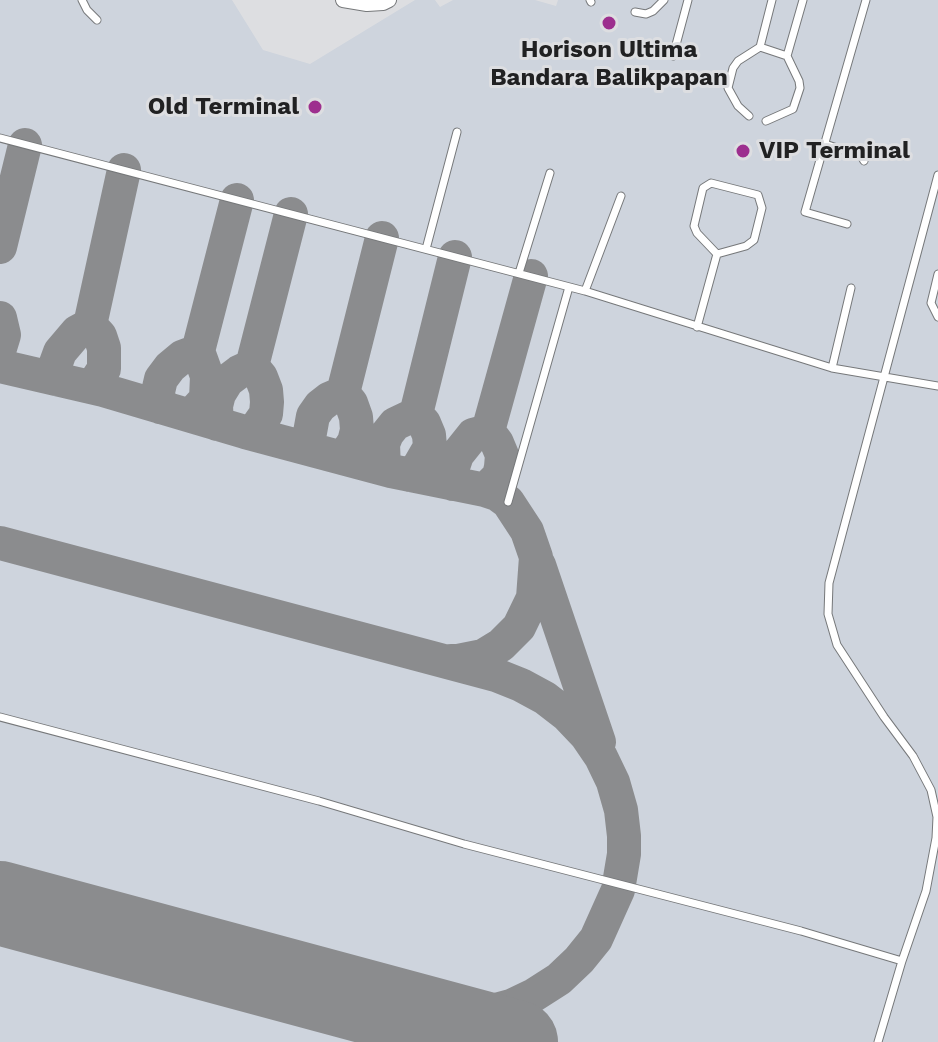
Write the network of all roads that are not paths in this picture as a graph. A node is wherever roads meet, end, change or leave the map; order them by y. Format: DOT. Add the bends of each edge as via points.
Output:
graph roads {
  1 [pos="82,0"];
  2 [pos="343,0"];
  3 [pos="389,0"];
  4 [pos="664,0"];
  5 [pos="688,0"];
  6 [pos="772,0"];
  7 [pos="803,0"];
  8 [pos="866,0"];
  9 [pos="635,12"];
  10 [pos="97,20"];
  11 [pos="760,47"];
  12 [pos="673,56"];
  13 [pos="787,56"];
  14 [pos="749,116"];
  15 [pos="766,121"];
  16 [pos="457,132"];
  17 [pos="0,138"];
  18 [pos="825,144"];
  19 [pos="864,161"];
  20 [pos="550,173"];
  21 [pos="938,177"];
  22 [pos="621,196"];
  23 [pos="847,224"];
  24 [pos="426,249"];
  25 [pos="717,254"];
  26 [pos="519,273"];
  27 [pos="938,274"];
  28 [pos="569,287"];
  29 [pos="851,288"];
  30 [pos="585,291"];
  31 [pos="938,317"];
  32 [pos="697,327"];
  33 [pos="832,368"];
  34 [pos="883,377"];
  35 [pos="938,386"];
  36 [pos="508,502"];
  37 [pos="0,717"];
  38 [pos="902,961"];
  39 [pos="878,1042"];
  1 -- 10 [label="lane"];
  2 -- 3 [label="street"];
  4 -- 9 [label="lane" via="646,14"];
  5 -- 12 [label="lane"];
  6 -- 11 [label="lane"];
  7 -- 13 [label="lane"];
  8 -- 18 [label="lane"];
  11 -- 13 [label="lane"];
  11 -- 14 [label="lane" via="738,61 728,88"];
  13 -- 15 [label="lane" via="800,88 793,109"];
  16 -- 24 [label="lane"];
  17 -- 24 [label="lane"];
  18 -- 19 [label="lane"];
  18 -- 23 [label="lane" via="805,212"];
  20 -- 26 [label="lane"];
  21 -- 34 [label="lane"];
  22 -- 30 [label="lane"];
  24 -- 26 [label="lane"];
  25 -- 25 [label="lane" via="694,226 703,188 711,183 758,195 762,208 754,240"];
  25 -- 32 [label="lane"];
  26 -- 28 [label="lane"];
  27 -- 31 [label="lane" via="931,303"];
  28 -- 30 [label="lane"];
  28 -- 36 [label="lane"];
  29 -- 33 [label="lane"];
  30 -- 32 [label="lane"];
  32 -- 33 [label="lane"];
  33 -- 34 [label="lane"];
  34 -- 35 [label="lane"];
  34 -- 38 [label="lane" via="829,583 828,614 837,645 913,756 931,790 937,817 926,891"];
  37 -- 38 [label="lane"];
  38 -- 39 [label="lane"];
}
